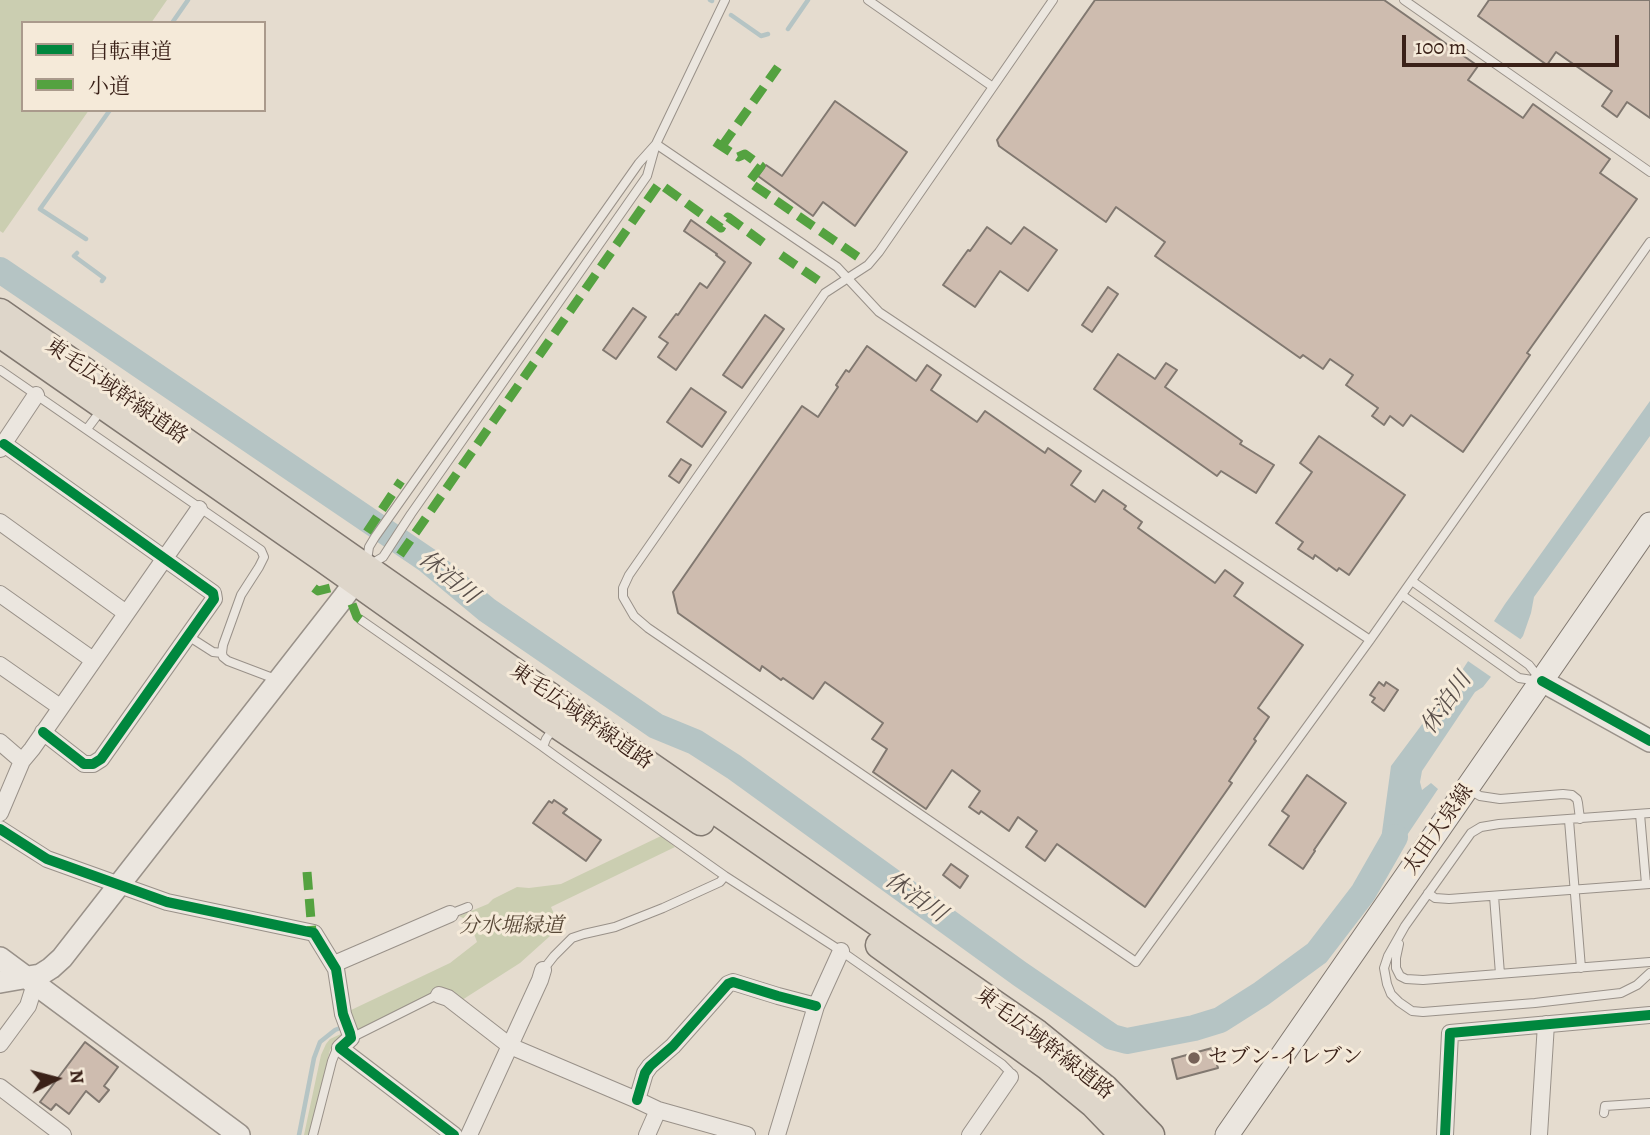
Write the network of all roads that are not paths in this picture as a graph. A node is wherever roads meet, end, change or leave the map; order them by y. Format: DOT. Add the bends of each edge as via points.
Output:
graph roads {
  1 [pos="725,0"];
  2 [pos="867,0"];
  3 [pos="1052,0"];
  4 [pos="1404,0"];
  5 [pos="993,87"];
  6 [pos="656,144"];
  7 [pos="1650,172"];
  8 [pos="1650,242"];
  9 [pos="848,279"];
  10 [pos="0,312"];
  11 [pos="0,334"];
  12 [pos="0,370"];
  13 [pos="36,395"];
  14 [pos="103,407"];
  15 [pos="87,429"];
  16 [pos="2,447"];
  17 [pos="199,509"];
  18 [pos="0,522"];
  19 [pos="1650,524"];
  20 [pos="165,558"];
  21 [pos="360,574"];
  22 [pos="1412,581"];
  23 [pos="0,594"];
  24 [pos="1402,595"];
  25 [pos="126,613"];
  26 [pos="361,620"];
  27 [pos="188,636"];
  28 [pos="1370,640"];
  29 [pos="222,653"];
  30 [pos="93,660"];
  31 [pos="0,664"];
  32 [pos="279,680"];
  33 [pos="1542,681"];
  34 [pos="60,707"];
  35 [pos="43,732"];
  36 [pos="1647,733"];
  37 [pos="550,736"];
  38 [pos="0,742"];
  39 [pos="22,761"];
  40 [pos="1467,788"];
  41 [pos="0,813"];
  42 [pos="1650,813"];
  43 [pos="1640,814"];
  44 [pos="1580,819"];
  45 [pos="1569,820"];
  46 [pos="0,829"];
  47 [pos="725,876"];
  48 [pos="1648,884"];
  49 [pos="118,885"];
  50 [pos="1575,890"];
  51 [pos="1429,893"];
  52 [pos="1494,896"];
  53 [pos="468,907"];
  54 [pos="450,915"];
  55 [pos="1401,935"];
  56 [pos="841,951"];
  57 [pos="0,958"];
  58 [pos="1650,962"];
  59 [pos="334,964"];
  60 [pos="1581,968"];
  61 [pos="543,970"];
  62 [pos="1650,973"];
  63 [pos="1500,974"];
  64 [pos="31,981"];
  65 [pos="0,982"];
  66 [pos="439,996"];
  67 [pos="816,1006"];
  68 [pos="1650,1015"];
  69 [pos="1546,1024"];
  70 [pos="345,1043"];
  71 [pos="0,1044"];
  72 [pos="510,1046"];
  73 [pos="1010,1077"];
  74 [pos="0,1087"];
  75 [pos="637,1100"];
  76 [pos="1650,1103"];
  77 [pos="658,1110"];
  78 [pos="1604,1113"];
  79 [pos="63,1135"];
  80 [pos="239,1135"];
  81 [pos="313,1135"];
  82 [pos="454,1135"];
  83 [pos="469,1135"];
  84 [pos="647,1135"];
  85 [pos="746,1135"];
  86 [pos="777,1135"];
  87 [pos="970,1135"];
  88 [pos="1124,1135"];
  89 [pos="1151,1135"];
  90 [pos="1227,1135"];
  91 [pos="1445,1135"];
  92 [pos="1539,1135"];
  1 -- 6 [label="lane"];
  2 -- 5 [label="lane"];
  3 -- 5 [label="lane"];
  4 -- 7 [label="lane"];
  5 -- 9 [label="lane" via="879,252"];
  6 -- 9 [label="lane"];
  6 -- 21 [label="lane" via="375,537"];
  6 -- 21 [label="lane" via="647,176 383,557"];
  8 -- 22 [label="lane"];
  9 -- 28 [label="lane" via="879,312"];
  9 -- 28 [label="lane" via="825,293 629,575 623,597 634,616 659,636 1136,962"];
  10 -- 21 [label="highway, 東毛広域幹線道路"];
  11 -- 14 [label="highway, 東毛広域幹線道路"];
  12 -- 13 [label="lane"];
  13 -- 15 [label="lane"];
  13 -- 16 [label="street"];
  14 -- 15 [label="lane"];
  14 -- 21 [label="highway, 東毛広域幹線道路"];
  15 -- 17 [label="lane"];
  16 -- 20 [label="street"];
  17 -- 20 [label="street"];
  17 -- 29 [label="lane" via="261,550 264,557 241,595"];
  18 -- 25 [label="street"];
  19 -- 33 [label="main road, 太田大泉線"];
  20 -- 25 [label="street"];
  20 -- 27 [label="street" via="213,593 214,599"];
  21 -- 32 [label="street"];
  21 -- 37 [label="highway, 東毛広域幹線道路"];
  21 -- 89 [label="highway, 東毛広域幹線道路" via="561,704 1037,1033 1105,1088"];
  22 -- 24 [label="lane"];
  22 -- 33 [label="lane" via="1529,665"];
  23 -- 30 [label="street"];
  24 -- 28 [label="lane"];
  24 -- 33 [label="lane" via="1519,677"];
  25 -- 30 [label="street"];
  26 -- 37 [label="lane"];
  27 -- 29 [label="lane"];
  27 -- 35 [label="street" via="101,759 84,764"];
  29 -- 32 [label="lane" via="228,661"];
  30 -- 34 [label="street"];
  31 -- 34 [label="street"];
  32 -- 49 [label="street"];
  33 -- 36 [label="street"];
  33 -- 40 [label="main road, 太田大泉線"];
  34 -- 35 [label="street"];
  35 -- 39 [label="street"];
  37 -- 47 [label="lane"];
  37 -- 88 [label="highway, 東毛広域幹線道路" via="760,862 1026,1050"];
  38 -- 39 [label="street"];
  39 -- 41 [label="street"];
  40 -- 44 [label="lane" via="1500,799 1572,795"];
  40 -- 90 [label="main road, 太田大泉線"];
  42 -- 43 [label="lane"];
  43 -- 44 [label="lane"];
  43 -- 48 [label="lane"];
  44 -- 45 [label="lane"];
  45 -- 50 [label="lane"];
  45 -- 51 [label="lane" via="1481,827 1471,833"];
  46 -- 49 [label="street" via="47,859"];
  47 -- 56 [label="lane"];
  47 -- 61 [label="lane" via="663,908 572,939"];
  48 -- 50 [label="lane"];
  49 -- 59 [label="street" via="167,902 312,932"];
  49 -- 64 [label="street" via="62,958"];
  50 -- 52 [label="lane"];
  50 -- 60 [label="lane"];
  51 -- 52 [label="lane" via="1449,900"];
  51 -- 55 [label="lane"];
  52 -- 63 [label="lane"];
  53 -- 54 [label="lane"];
  54 -- 59 [label="street"];
  55 -- 62 [label="lane" via="1388,956 1384,976 1391,994 1412,1011 1622,993"];
  55 -- 63 [label="lane" via="1396,968 1406,979"];
  56 -- 67 [label="street"];
  56 -- 73 [label="lane" via="1002,1064"];
  57 -- 64 [label="street"];
  58 -- 60 [label="lane"];
  59 -- 70 [label="street" via="351,1033"];
  60 -- 63 [label="lane"];
  61 -- 72 [label="street"];
  64 -- 65 [label="street"];
  64 -- 71 [label="street" via="28,1006"];
  64 -- 80 [label="street"];
  66 -- 70 [label="lane"];
  66 -- 72 [label="street" via="448,998"];
  67 -- 75 [label="street" via="728,984 650,1066"];
  67 -- 86 [label="street"];
  68 -- 69 [label="street"];
  69 -- 91 [label="street" via="1450,1032"];
  69 -- 92 [label="street"];
  70 -- 81 [label="lane" via="332,1061"];
  70 -- 82 [label="street"];
  72 -- 75 [label="street"];
  72 -- 83 [label="street"];
  73 -- 87 [label="street"];
  74 -- 79 [label="street"];
  75 -- 77 [label="street"];
  76 -- 78 [label="lane" via="1605,1106"];
  77 -- 84 [label="street"];
  77 -- 85 [label="street"];
}
